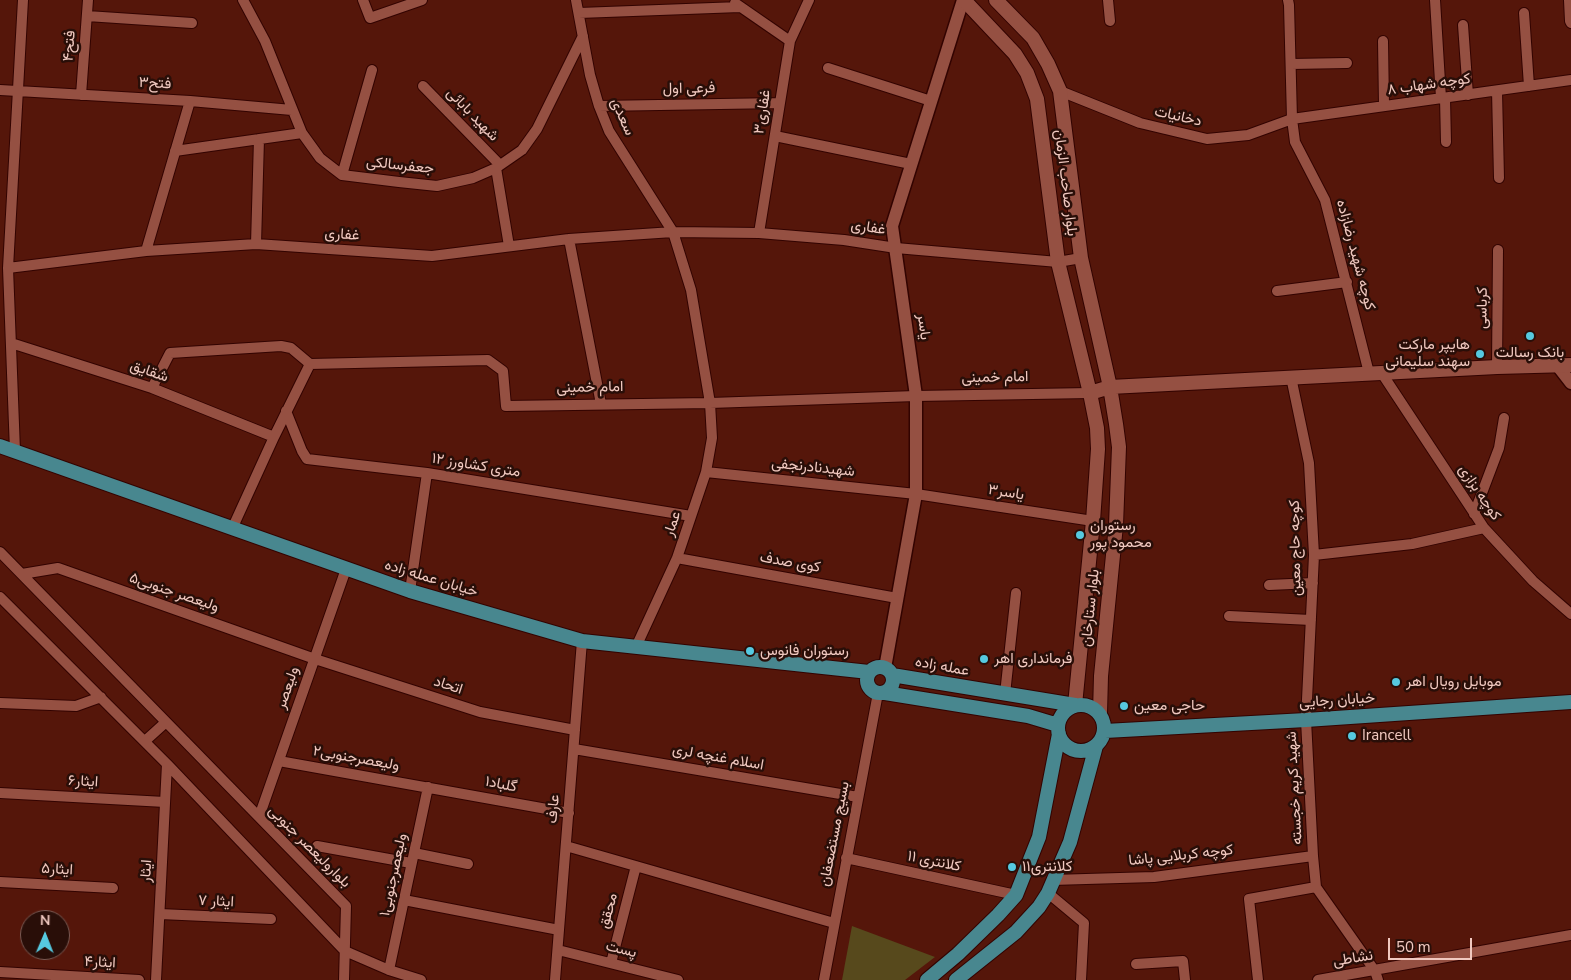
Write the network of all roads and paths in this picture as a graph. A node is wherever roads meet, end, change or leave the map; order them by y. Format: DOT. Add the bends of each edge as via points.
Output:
graph roads {
  1 [pos="23,0"];
  2 [pos="88,0"];
  3 [pos="243,0"];
  4 [pos="363,0"];
  5 [pos="422,0"];
  6 [pos="576,0"];
  7 [pos="730,0"];
  8 [pos="809,0"];
  9 [pos="964,0"];
  10 [pos="996,0"];
  11 [pos="1108,0"];
  12 [pos="1288,0"];
  13 [pos="1435,0"];
  14 [pos="1569,0"];
  15 [pos="740,6"];
  16 [pos="578,13"];
  17 [pos="1524,13"];
  18 [pos="87,16"];
  19 [pos="1110,21"];
  20 [pos="192,23"];
  21 [pos="1571,23"];
  22 [pos="1463,24"];
  23 [pos="583,36"];
  24 [pos="790,41"];
  25 [pos="1383,41"];
  26 [pos="1347,63"];
  27 [pos="1291,64"];
  28 [pos="828,68"];
  29 [pos="372,70"];
  30 [pos="1571,80"];
  31 [pos="423,86"];
  32 [pos="1529,86"];
  33 [pos="0,90"];
  34 [pos="17,91"];
  35 [pos="1060,91"];
  36 [pos="1498,91"];
  37 [pos="81,95"];
  38 [pos="1468,95"];
  39 [pos="1443,98"];
  40 [pos="190,101"];
  41 [pos="931,101"];
  42 [pos="780,102"];
  43 [pos="599,106"];
  44 [pos="1384,106"];
  45 [pos="292,110"];
  46 [pos="1292,119"];
  47 [pos="302,133"];
  48 [pos="775,136"];
  49 [pos="260,139"];
  50 [pos="1446,142"];
  51 [pos="175,151"];
  52 [pos="910,164"];
  53 [pos="498,166"];
  54 [pos="342,174"];
  55 [pos="1499,178"];
  56 [pos="673,232"];
  57 [pos="759,233"];
  58 [pos="569,239"];
  59 [pos="256,244"];
  60 [pos="509,246"];
  61 [pos="896,248"];
  62 [pos="1498,250"];
  63 [pos="146,251"];
  64 [pos="1081,258"];
  65 [pos="1058,262"];
  66 [pos="8,268"];
  67 [pos="1346,282"];
  68 [pos="1278,291"];
  69 [pos="11,343"];
  70 [pos="310,364"];
  71 [pos="1557,365"];
  72 [pos="1571,365"];
  73 [pos="1498,367"];
  74 [pos="1376,373"];
  75 [pos="1291,377"];
  76 [pos="1571,383"];
  77 [pos="1110,387"];
  78 [pos="152,388"];
  79 [pos="1090,393"];
  80 [pos="916,396"];
  81 [pos="710,403"];
  82 [pos="601,404"];
  83 [pos="286,411"];
  84 [pos="1504,418"];
  85 [pos="274,437"];
  86 [pos="0,446"];
  87 [pos="14,451"];
  88 [pos="706,472"];
  89 [pos="427,473"];
  90 [pos="916,494"];
  91 [pos="1474,514"];
  92 [pos="692,516"];
  93 [pos="1093,521"];
  94 [pos="1484,528"];
  95 [pos="232,529"];
  96 [pos="0,552"];
  97 [pos="1314,555"];
  98 [pos="677,558"];
  99 [pos="346,569"];
  100 [pos="22,574"];
  101 [pos="1313,583"];
  102 [pos="1269,586"];
  103 [pos="410,591"];
  104 [pos="1016,594"];
  105 [pos="897,598"];
  106 [pos="2,602"];
  107 [pos="1571,614"];
  108 [pos="1229,616"];
  109 [pos="1311,620"];
  110 [pos="582,640"];
  111 [pos="636,647"];
  112 [pos="315,659"];
  113 [pos="888,671"];
  114 [pos="869,672"];
  115 [pos="881,693"];
  116 [pos="1005,694"];
  117 [pos="101,697"];
  118 [pos="1569,700"];
  119 [pos="0,702"];
  120 [pos="1075,705"];
  121 [pos="1100,713"];
  122 [pos="1306,720"];
  123 [pos="166,722"];
  124 [pos="1058,729"];
  125 [pos="575,730"];
  126 [pos="1105,731"];
  127 [pos="145,741"];
  128 [pos="1096,746"];
  129 [pos="574,749"];
  130 [pos="279,761"];
  131 [pos="167,764"];
  132 [pos="428,787"];
  133 [pos="0,793"];
  134 [pos="858,797"];
  135 [pos="165,802"];
  136 [pos="569,813"];
  137 [pos="259,817"];
  138 [pos="317,846"];
  139 [pos="566,846"];
  140 [pos="1313,856"];
  141 [pos="412,858"];
  142 [pos="846,858"];
  143 [pos="468,864"];
  144 [pos="636,866"];
  145 [pos="0,882"];
  146 [pos="1050,887"];
  147 [pos="1316,887"];
  148 [pos="113,888"];
  149 [pos="1016,896"];
  150 [pos="404,900"];
  151 [pos="160,914"];
  152 [pos="271,919"];
  153 [pos="834,923"];
  154 [pos="559,930"];
  155 [pos="1571,935"];
  156 [pos="558,950"];
  157 [pos="345,951"];
  158 [pos="611,963"];
  159 [pos="1136,964"];
  160 [pos="389,970"];
  161 [pos="0,972"];
  162 [pos="1376,975"];
  163 [pos="408,978"];
  164 [pos="139,980"];
  165 [pos="156,980"];
  166 [pos="344,980"];
  167 [pos="421,980"];
  168 [pos="555,980"];
  169 [pos="678,980"];
  170 [pos="824,980"];
  171 [pos="927,980"];
  172 [pos="956,980"];
  173 [pos="1081,980"];
  174 [pos="1185,980"];
  175 [pos="1258,980"];
  176 [pos="1318,980"];
  1 -- 34 [label="street"];
  2 -- 18 [label="street, فتح۴"];
  3 -- 45 [label="street, جعفرسالکی" via="265,41"];
  4 -- 5 [label="street" via="370,18"];
  6 -- 16 [label="street, سعدی"];
  7 -- 15 [label="street"];
  8 -- 24 [label="street, غفاری۳"];
  9 -- 41 [label="street, یاسر"];
  9 -- 65 [label="main road, بلوار صاحب الزمان" via="1015,54 1037,99"];
  10 -- 35 [label="main road, بلوار صاحب الزمان" via="1034,38"];
  11 -- 19 [label="street"];
  12 -- 27 [label="street, کوچه شهید رضازاده"];
  13 -- 39 [label="street"];
  14 -- 21 [label="street"];
  15 -- 16 [label="street"];
  15 -- 24 [label="street"];
  16 -- 23 [label="street, سعدی"];
  17 -- 32 [label="street"];
  18 -- 20 [label="street"];
  18 -- 37 [label="street, فتح۴"];
  22 -- 38 [label="street"];
  23 -- 43 [label="street, سعدی"];
  23 -- 53 [label="street, جعفرسالکی" via="537,128 522,150"];
  24 -- 42 [label="street, غفاری۳"];
  25 -- 44 [label="street"];
  26 -- 27 [label="street"];
  27 -- 46 [label="street, کوچه شهید رضازاده"];
  28 -- 41 [label="street"];
  29 -- 54 [label="street"];
  30 -- 32 [label="street, کوچه شهاب ۸"];
  31 -- 53 [label="street, شهید بابائی"];
  32 -- 36 [label="street, کوچه شهاب ۸"];
  33 -- 34 [label="street, فتح۳"];
  34 -- 37 [label="street, فتح۳"];
  34 -- 66 [label="street"];
  35 -- 46 [label="street, دخانیات" via="1140,123 1207,139 1248,135"];
  35 -- 64 [label="main road, بلوار صاحب الزمان"];
  36 -- 38 [label="street, کوچه شهاب ۸"];
  36 -- 55 [label="street"];
  37 -- 40 [label="street, فتح۳"];
  38 -- 39 [label="street, کوچه شهاب ۸"];
  39 -- 44 [label="street, کوچه شهاب ۸"];
  39 -- 50 [label="street"];
  40 -- 45 [label="street, فتح۳"];
  40 -- 51 [label="street"];
  41 -- 52 [label="street, یاسر"];
  42 -- 43 [label="street, فرعی اول"];
  42 -- 48 [label="street, غفاری۳"];
  43 -- 56 [label="street, سعدی" via="609,131"];
  44 -- 46 [label="street, کوچه شهاب ۸"];
  45 -- 47 [label="street, جعفرسالکی"];
  46 -- 67 [label="street, کوچه شهید رضازاده" via="1295,142 1325,200"];
  47 -- 49 [label="street"];
  47 -- 54 [label="street, جعفرسالکی" via="320,158"];
  48 -- 52 [label="street"];
  48 -- 57 [label="street, غفاری۳"];
  49 -- 51 [label="street"];
  49 -- 59 [label="street"];
  51 -- 63 [label="street"];
  52 -- 61 [label="street, یاسر" via="892,226"];
  53 -- 54 [label="street, جعفرسالکی" via="473,178 437,186"];
  53 -- 60 [label="street"];
  56 -- 57 [label="street, غفاری"];
  56 -- 58 [label="street, غفاری"];
  56 -- 81 [label="street" via="691,290"];
  57 -- 61 [label="street, غفاری"];
  58 -- 60 [label="street, غفاری"];
  58 -- 82 [label="street"];
  59 -- 60 [label="street, غفاری" via="432,256"];
  59 -- 63 [label="street, غفاری"];
  61 -- 65 [label="street, غفاری"];
  61 -- 80 [label="street, یاسر"];
  62 -- 73 [label="street, کرباسی"];
  63 -- 66 [label="street, غفاری"];
  64 -- 65 [label="street, غفاری"];
  64 -- 77 [label="main road, بلوار صاحب الزمان"];
  65 -- 79 [label="main road, بلوار صاحب الزمان"];
  66 -- 69 [label="street"];
  67 -- 68 [label="street"];
  67 -- 74 [label="street, کوچه شهید رضازاده"];
  69 -- 78 [label="street, شقایق"];
  69 -- 87 [label="street"];
  70 -- 78 [label="street" via="291,348 280,346 170,353"];
  70 -- 82 [label="street, امام خمینی" via="488,360 503,371 506,406"];
  70 -- 83 [label="street"];
  71 -- 72 [label="main road"];
  71 -- 73 [label="main road"];
  71 -- 76 [label="street"];
  73 -- 74 [label="main road"];
  74 -- 75 [label="main road"];
  74 -- 91 [label="street, کوچه بزازی"];
  75 -- 77 [label="main road"];
  75 -- 97 [label="street, کوچه حاج معین" via="1309,463"];
  77 -- 79 [label="main road"];
  77 -- 121 [label="main road, بلوار ستارخان" via="1119,447 1116,525"];
  78 -- 85 [label="street, شقایق"];
  79 -- 80 [label="street, امام خمینی"];
  79 -- 93 [label="main road, بلوار ستارخان" via="1098,449"];
  80 -- 81 [label="street, امام خمینی"];
  80 -- 90 [label="street, یاسر"];
  81 -- 82 [label="street, امام خمینی"];
  81 -- 88 [label="street, عمار" via="712,438"];
  83 -- 85 [label="street"];
  83 -- 89 [label="street, ۱۲ متری کشاورز" via="307,459"];
  84 -- 91 [label="street" via="1499,448"];
  85 -- 95 [label="street"];
  86 -- 87 [label="main road, خیابان عمله زاده"];
  87 -- 95 [label="main road, خیابان عمله زاده"];
  88 -- 90 [label="street, شهیدنادرنجفی"];
  88 -- 92 [label="street, عمار"];
  89 -- 92 [label="street, ۱۲ متری کشاورز"];
  89 -- 103 [label="street"];
  90 -- 93 [label="street, یاسر۳"];
  90 -- 105 [label="street, یاسر"];
  91 -- 94 [label="street, کوچه بزازی"];
  92 -- 98 [label="street, عمار"];
  93 -- 120 [label="main road, بلوار ستارخان"];
  94 -- 97 [label="street" via="1412,544"];
  94 -- 107 [label="street, کوچه بزازی" via="1534,581"];
  95 -- 99 [label="main road, خیابان عمله زاده"];
  96 -- 100 [label="street, بلوارولیعصر جنوبی"];
  97 -- 101 [label="street, کوچه حاج معین"];
  98 -- 105 [label="street, کوی صدف"];
  98 -- 111 [label="street, عمار"];
  99 -- 103 [label="main road, خیابان عمله زاده"];
  99 -- 112 [label="street, ولیعصر"];
  100 -- 112 [label="street, ولیعصر جنوبی۵" via="58,568"];
  100 -- 123 [label="street, بلوارولیعصر جنوبی"];
  101 -- 102 [label="street"];
  101 -- 109 [label="street, کوچه حاج معین"];
  103 -- 110 [label="main road, خیابان عمله زاده"];
  104 -- 116 [label="street"];
  105 -- 113 [label="street, یاسر"];
  106 -- 117 [label="street"];
  108 -- 109 [label="street"];
  109 -- 122 [label="street, کوچه حاج معین"];
  110 -- 111 [label="main road, خیابان عمله زاده"];
  110 -- 125 [label="street, عارف"];
  111 -- 114 [label="main road, خیابان عمله زاده"];
  112 -- 125 [label="street, اتحاد" via="480,712"];
  112 -- 130 [label="street, ولیعصر"];
  113 -- 114 [label="main road" via="875,668"];
  113 -- 115 [label="main road" via="893,682"];
  113 -- 116 [label="main road, عمله زاده"];
  114 -- 115 [label="main road" via="867,685 871,691"];
  115 -- 124 [label="main road" via="1028,716"];
  115 -- 134 [label="street, بسیج مستضعفان"];
  116 -- 120 [label="main road, عمله زاده"];
  117 -- 119 [label="street" via="76,706"];
  117 -- 127 [label="street"];
  118 -- 122 [label="main road, خیابان رجایی"];
  120 -- 121 [label="main road" via="1084,704"];
  120 -- 124 [label="main road" via="1061,716"];
  121 -- 126 [label="main road"];
  122 -- 126 [label="main road, خیابان رجایی"];
  122 -- 140 [label="street, شهید کریم خجسته"];
  123 -- 127 [label="street"];
  123 -- 137 [label="street, بلوارولیعصر جنوبی"];
  124 -- 128 [label="main road" via="1063,742 1070,748 1078,751"];
  124 -- 149 [label="main road" via="1039,837"];
  125 -- 129 [label="street, عارف"];
  126 -- 128 [label="main road"];
  127 -- 131 [label="street"];
  128 -- 146 [label="main road" via="1070,842"];
  129 -- 134 [label="street, اسلام غنچه لری"];
  129 -- 136 [label="street, عارف"];
  130 -- 132 [label="street, ولیعصرجنوبی۲"];
  130 -- 137 [label="street, ولیعصر"];
  131 -- 135 [label="street, ایثار"];
  131 -- 157 [label="street"];
  132 -- 136 [label="street, گلباد۱"];
  132 -- 141 [label="street, ولیعصرجنوبی۱"];
  133 -- 135 [label="street, ایثار۶"];
  134 -- 142 [label="street, بسیج مستضعفان"];
  135 -- 151 [label="street, ایثار"];
  136 -- 139 [label="street, عارف"];
  137 -- 157 [label="street, بلوارولیعصر جنوبی" via="346,906"];
  138 -- 141 [label="street"];
  139 -- 144 [label="street"];
  139 -- 154 [label="street, عارف"];
  140 -- 146 [label="street, کوچه کربلایی پاشا"];
  140 -- 147 [label="street, شهید کریم خجسته"];
  141 -- 143 [label="street"];
  141 -- 150 [label="street, ولیعصرجنوبی۱"];
  142 -- 149 [label="street, کلانتری ۱۱"];
  142 -- 153 [label="street, بسیج مستضعفان"];
  144 -- 153 [label="street"];
  144 -- 158 [label="street, محقق"];
  145 -- 148 [label="street, ایثار۵"];
  146 -- 172 [label="main road" via="1039,907 1016,932"];
  146 -- 173 [label="street" via="1084,923"];
  147 -- 162 [label="street"];
  147 -- 175 [label="street" via="1249,899"];
  149 -- 171 [label="main road"];
  150 -- 154 [label="street"];
  150 -- 160 [label="street, ولیعصرجنوبی۱"];
  151 -- 152 [label="street, ایثار ۷"];
  151 -- 165 [label="street, ایثار"];
  153 -- 170 [label="street, بسیج مستضعفان"];
  154 -- 156 [label="street, عارف"];
  155 -- 162 [label="street, نشاطی"];
  156 -- 158 [label="street, پست"];
  156 -- 168 [label="street, عارف"];
  157 -- 160 [label="street"];
  157 -- 166 [label="street, بلوارولیعصر جنوبی"];
  158 -- 169 [label="street, پست"];
  159 -- 174 [label="street" via="1183,961"];
  160 -- 163 [label="street"];
  161 -- 164 [label="street, ایثار۴"];
  162 -- 176 [label="street, نشاطی"];
  163 -- 167 [label="street"];
}
